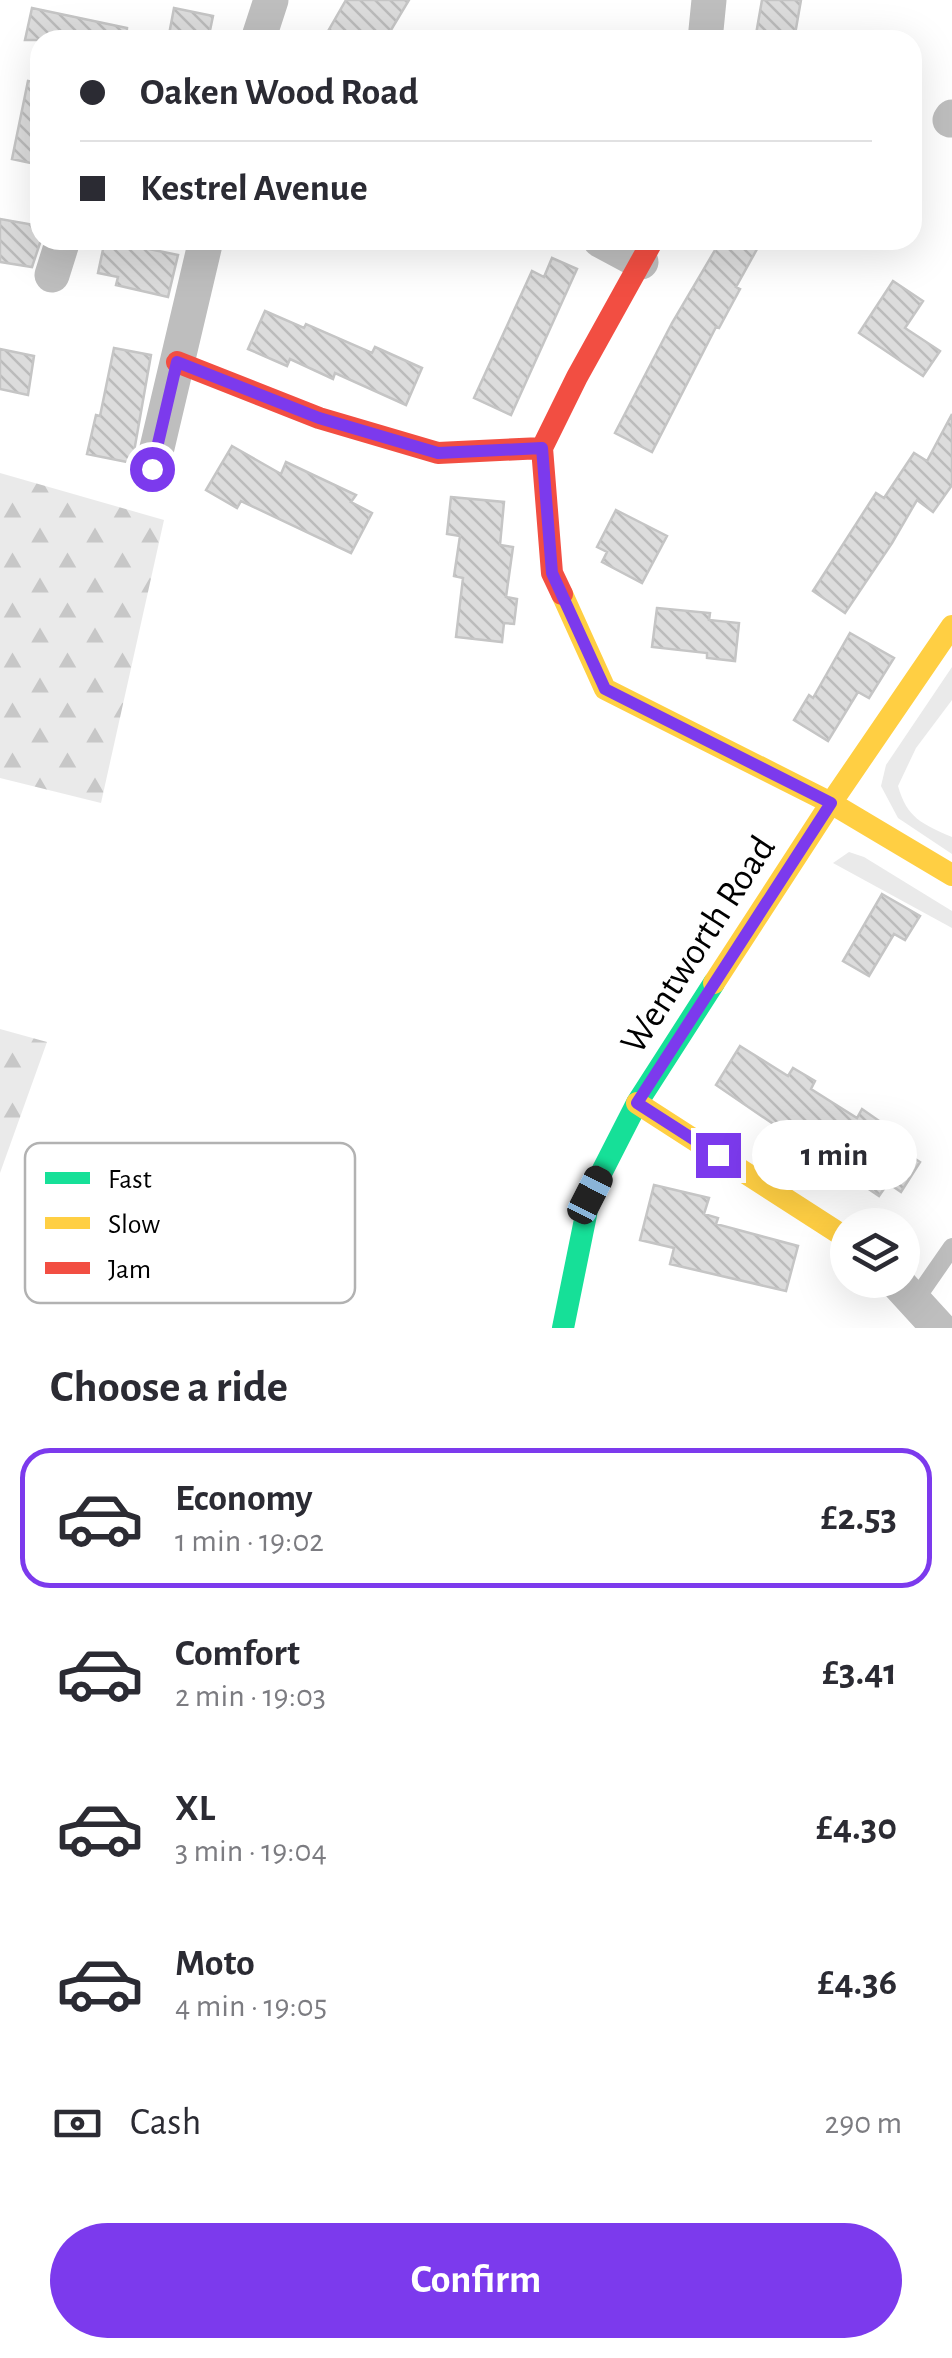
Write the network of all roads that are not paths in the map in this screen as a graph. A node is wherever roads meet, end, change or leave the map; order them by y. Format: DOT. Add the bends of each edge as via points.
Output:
graph roads {
  1 [pos="271,0"];
  2 [pos="708,0"];
  3 [pos="261,30"];
  4 [pos="706,30"];
  5 [pos="59,250"];
  6 [pos="204,250"];
  7 [pos="647,251"];
  8 [pos="52,274"];
  9 [pos="177,362"];
  10 [pos="542,448"];
  11 [pos="152,469"];
  12 [pos="952,626"];
  13 [pos="831,803"];
  14 [pos="952,875"];
  15 [pos="637,1103"];
  16 [pos="830,1227"];
  17 [pos="952,1247"];
  18 [pos="920,1277"];
  19 [pos="913,1298"];
  20 [pos="563,1328"];
  21 [pos="939,1328"];
  1 -- 3 [label="street"];
  2 -- 4 [label="street"];
  5 -- 8 [label="street"];
  6 -- 9 [label="street"];
  7 -- 10 [label="street"];
  9 -- 10 [label="street" via="319,418 438,453"];
  9 -- 11 [label="street"];
  10 -- 13 [label="street" via="552,573 605,689"];
  12 -- 13 [label="street, Wentworth Road"];
  13 -- 14 [label="street"];
  13 -- 15 [label="street, Wentworth Road"];
  15 -- 16 [label="street"];
  15 -- 20 [label="street, Wentworth Road" via="590,1195"];
  17 -- 18 [label="lane"];
  19 -- 21 [label="street"];
}
